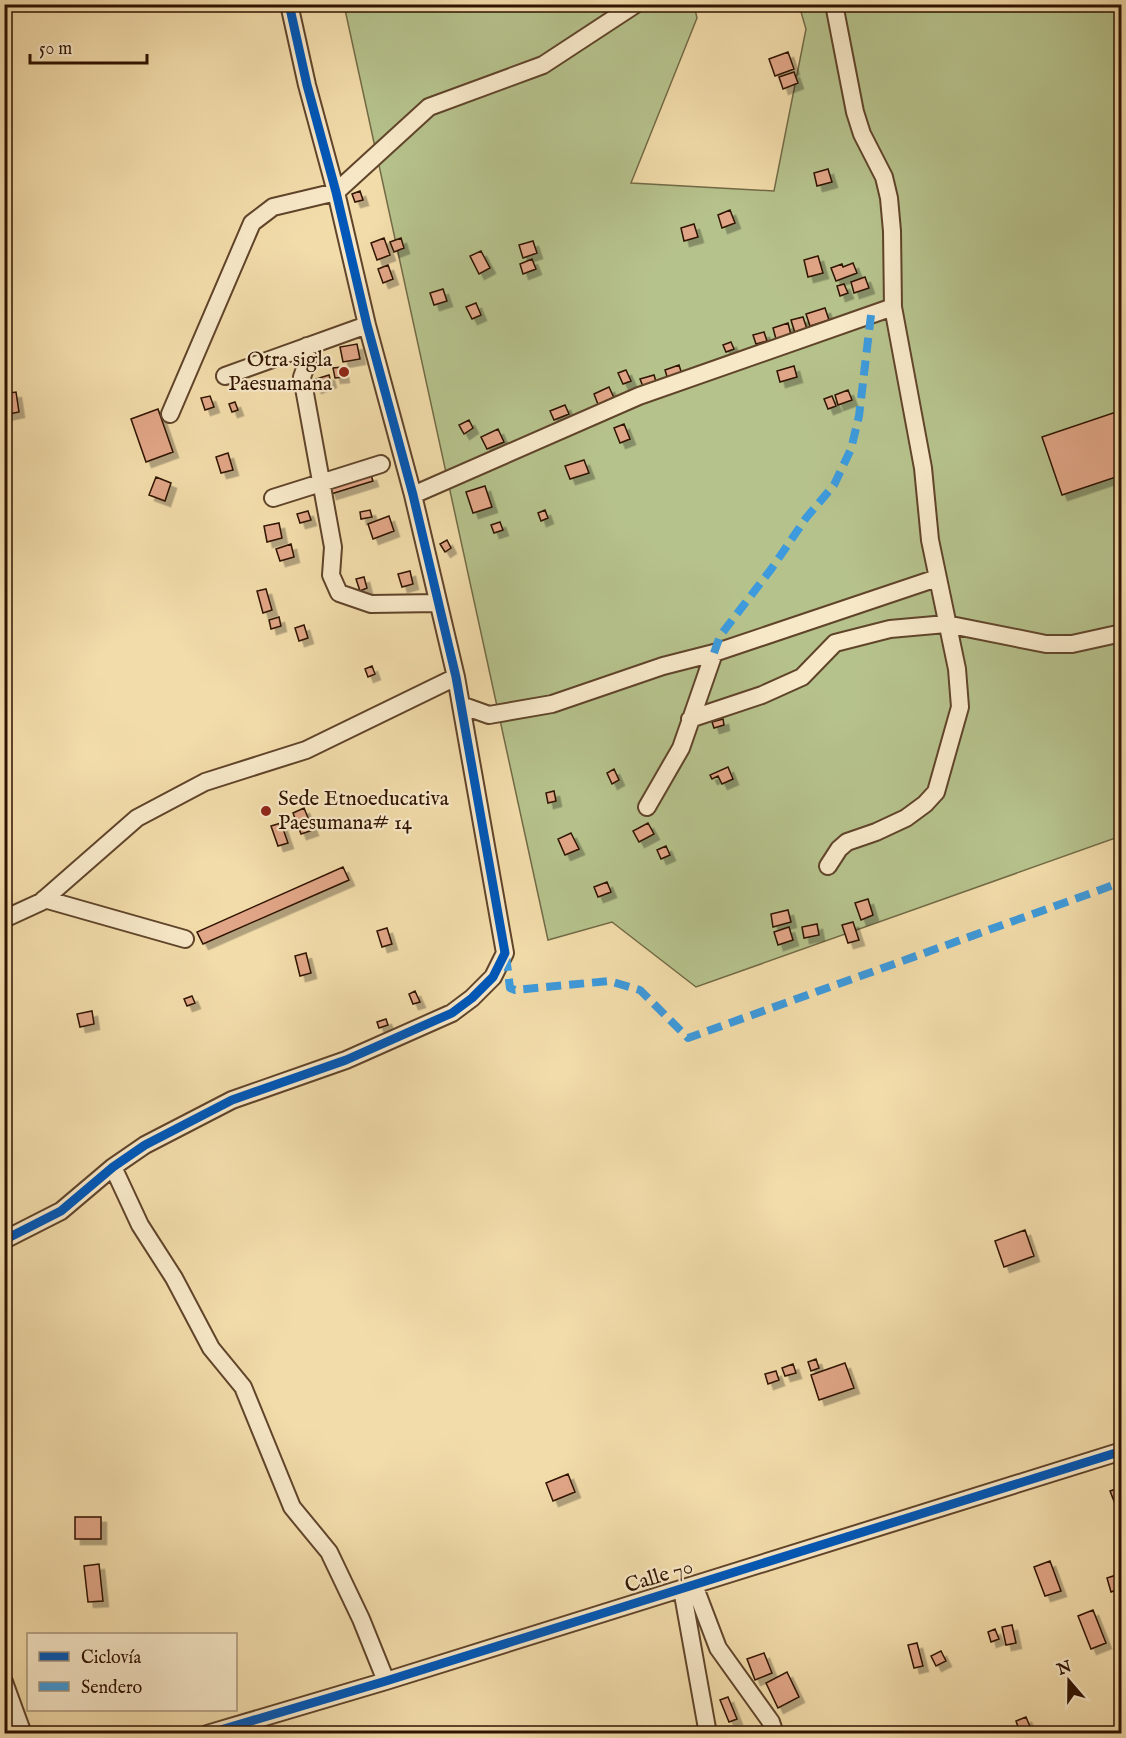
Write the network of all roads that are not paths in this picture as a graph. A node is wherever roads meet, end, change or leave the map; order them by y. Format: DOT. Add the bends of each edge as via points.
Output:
graph roads {
  1 [pos="289,4"];
  2 [pos="636,4"];
  3 [pos="834,4"];
  4 [pos="336,192"];
  5 [pos="893,307"];
  6 [pos="367,325"];
  7 [pos="307,346"];
  8 [pos="225,376"];
  9 [pos="170,414"];
  10 [pos="381,464"];
  11 [pos="322,482"];
  12 [pos="413,495"];
  13 [pos="273,498"];
  14 [pos="937,578"];
  15 [pos="438,603"];
  16 [pos="946,624"];
  17 [pos="1122,633"];
  18 [pos="714,653"];
  19 [pos="456,677"];
  20 [pos="461,705"];
  21 [pos="690,719"];
  22 [pos="647,807"];
  23 [pos="828,866"];
  24 [pos="44,899"];
  25 [pos="4,919"];
  26 [pos="185,939"];
  27 [pos="113,1167"];
  28 [pos="4,1240"];
  29 [pos="1122,1451"];
  30 [pos="688,1587"];
  31 [pos="4,1682"];
  32 [pos="386,1682"];
  33 [pos="23,1734"];
  34 [pos="207,1734"];
  35 [pos="708,1734"];
  36 [pos="776,1734"];
  1 -- 4 [label="street"];
  2 -- 4 [label="street" via="543,65 429,107"];
  3 -- 5 [label="street" via="855,112 884,177 889,198"];
  4 -- 6 [label="street"];
  4 -- 9 [label="street" via="273,207 252,223"];
  5 -- 12 [label="street" via="639,396"];
  5 -- 14 [label="street" via="923,468"];
  6 -- 7 [label="street"];
  6 -- 12 [label="street"];
  7 -- 8 [label="street"];
  7 -- 11 [label="street" via="302,377"];
  10 -- 11 [label="street"];
  11 -- 13 [label="street"];
  11 -- 15 [label="street" via="333,547 330,575 339,593 371,604"];
  12 -- 15 [label="street"];
  14 -- 16 [label="street"];
  14 -- 18 [label="street"];
  15 -- 19 [label="street"];
  16 -- 17 [label="street" via="1046,644 1072,644"];
  16 -- 21 [label="street" via="890,629 840,641 802,677"];
  16 -- 23 [label="street" via="957,669 960,707 936,792 906,818 847,843"];
  18 -- 20 [label="street" via="552,704 489,715"];
  18 -- 21 [label="street"];
  19 -- 20 [label="street"];
  19 -- 24 [label="street" via="306,750 205,782 137,818"];
  20 -- 27 [label="street" via="505,953 493,977 452,1013 346,1060 232,1100 145,1145"];
  21 -- 22 [label="street" via="681,748"];
  24 -- 25 [label="street"];
  24 -- 26 [label="street"];
  27 -- 28 [label="street" via="61,1211"];
  27 -- 32 [label="street" via="140,1225 212,1348 243,1387 292,1507 329,1552"];
  29 -- 30 [label="street, Calle 70"];
  30 -- 32 [label="street, Calle 70"];
  30 -- 35 [label="street"];
  30 -- 36 [label="street" via="718,1648"];
  31 -- 33 [label="street"];
  32 -- 34 [label="street, Calle 70"];
}
